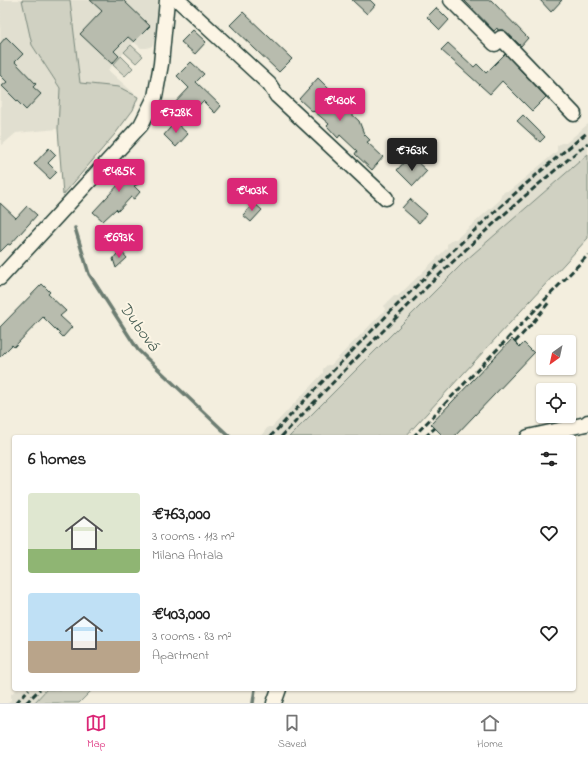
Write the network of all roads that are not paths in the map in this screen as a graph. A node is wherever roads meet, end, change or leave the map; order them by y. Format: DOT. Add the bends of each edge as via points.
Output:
graph roads {
  1 [pos="167,0"];
  2 [pos="178,0"];
  3 [pos="451,0"];
  4 [pos="574,114"];
  5 [pos="386,198"];
  6 [pos="2,273"];
  7 [pos="588,422"];
  8 [pos="536,435"];
  9 [pos="278,691"];
  10 [pos="274,703"];
  1 -- 6 [label="street" via="155,96 141,125"];
  2 -- 5 [label="street"];
  3 -- 4 [label="street" via="495,44 501,38"];
  7 -- 8 [label="street"];
  9 -- 10 [label="street"];
}
